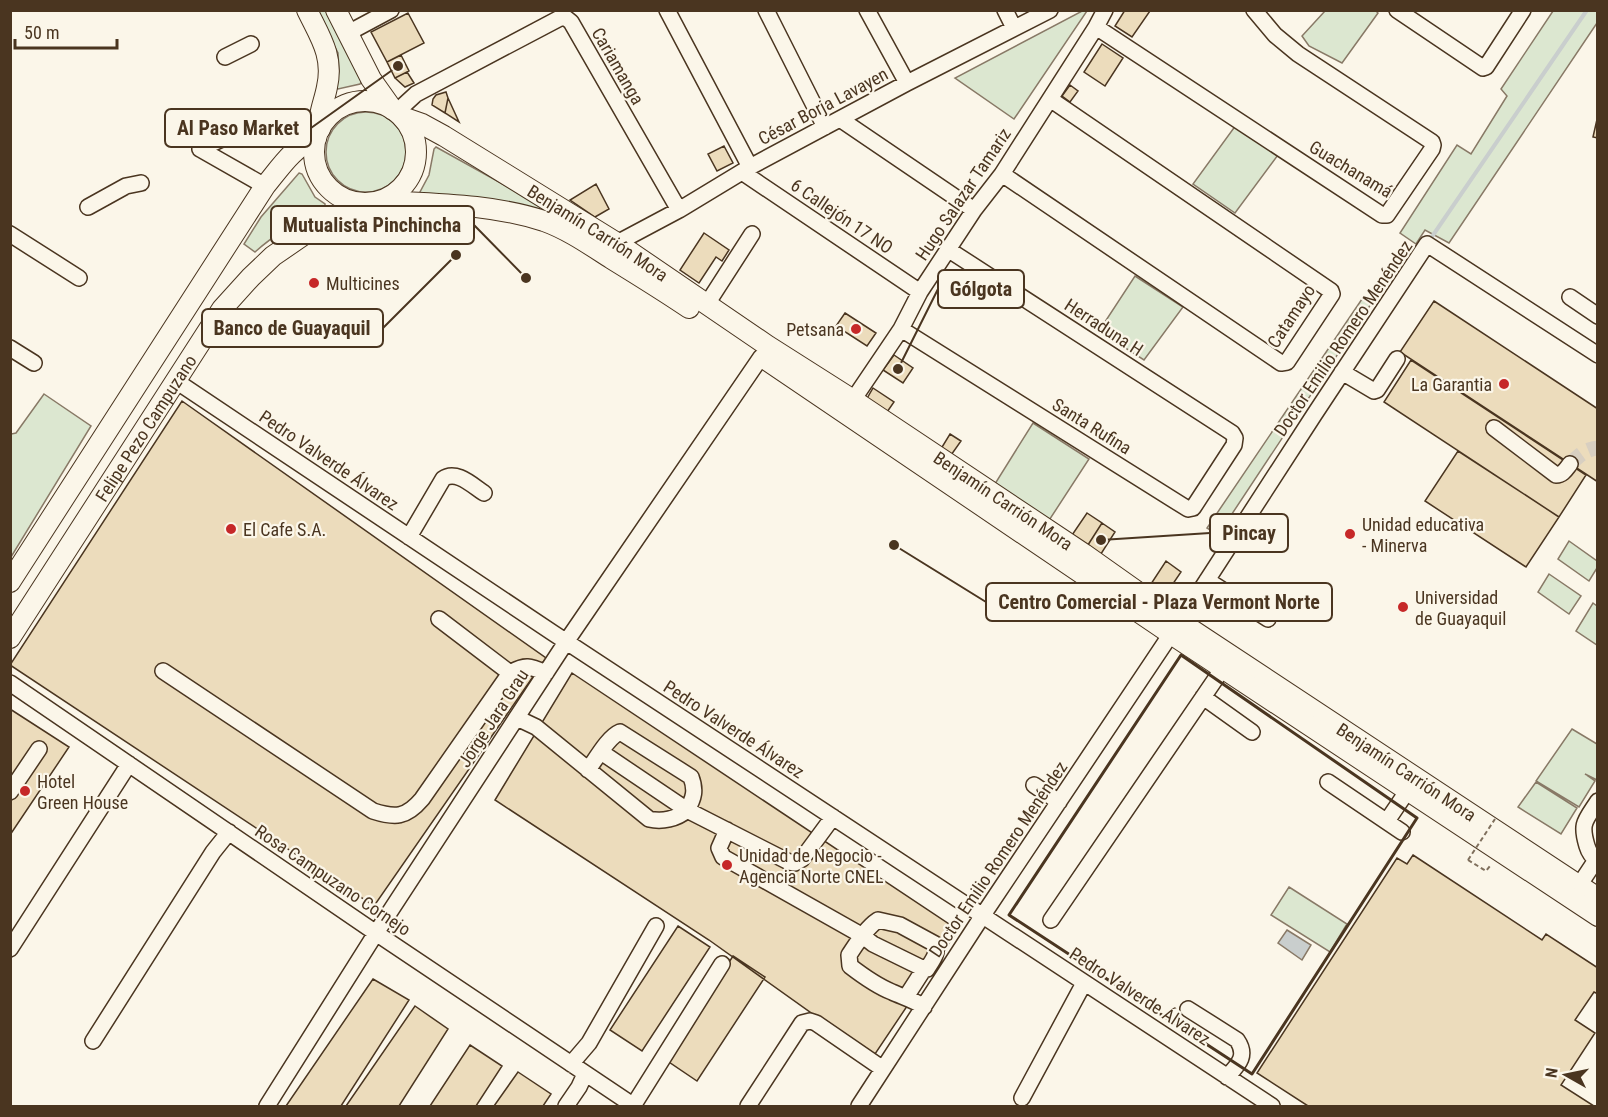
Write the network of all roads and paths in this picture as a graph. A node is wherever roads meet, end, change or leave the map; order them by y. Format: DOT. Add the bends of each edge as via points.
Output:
graph roads {
  1 [pos="307,10"];
  2 [pos="336,10"];
  3 [pos="391,10"];
  4 [pos="667,10"];
  5 [pos="766,10"];
  6 [pos="867,10"];
  7 [pos="1005,10"];
  8 [pos="1050,10"];
  9 [pos="1105,10"];
  10 [pos="1254,10"];
  11 [pos="1398,10"];
  12 [pos="1522,10"];
  13 [pos="1096,27"];
  14 [pos="1014,28"];
  15 [pos="348,33"];
  16 [pos="251,44"];
  17 [pos="225,57"];
  18 [pos="907,83"];
  19 [pos="1050,99"];
  20 [pos="398,114"];
  21 [pos="840,119"];
  22 [pos="257,123"];
  23 [pos="825,127"];
  24 [pos="318,134"];
  25 [pos="746,169"];
  26 [pos="1002,174"];
  27 [pos="141,183"];
  28 [pos="268,183"];
  29 [pos="374,202"];
  30 [pos="88,207"];
  31 [pos="679,210"];
  32 [pos="974,210"];
  33 [pos="10,234"];
  34 [pos="752,234"];
  35 [pos="617,243"];
  36 [pos="949,250"];
  37 [pos="79,278"];
  38 [pos="920,292"];
  39 [pos="1570,297"];
  40 [pos="707,304"];
  41 [pos="1598,316"];
  42 [pos="901,329"];
  43 [pos="10,348"];
  44 [pos="1598,355"];
  45 [pos="761,357"];
  46 [pos="1397,359"];
  47 [pos="34,363"];
  48 [pos="1342,372"];
  49 [pos="176,381"];
  50 [pos="853,400"];
  51 [pos="1494,428"];
  52 [pos="1235,438"];
  53 [pos="1570,464"];
  54 [pos="484,493"];
  55 [pos="410,537"];
  56 [pos="12,577"];
  57 [pos="1207,580"];
  58 [pos="439,619"];
  59 [pos="1268,619"];
  60 [pos="1176,628"];
  61 [pos="11,636"];
  62 [pos="567,642"];
  63 [pos="1223,668"];
  64 [pos="163,671"];
  65 [pos="510,673"];
  66 [pos="546,673"];
  67 [pos="10,683"];
  68 [pos="1203,697"];
  69 [pos="517,718"];
  70 [pos="1252,732"];
  71 [pos="39,749"];
  72 [pos="601,752"];
  73 [pos="129,764"];
  74 [pos="588,770"];
  75 [pos="1328,782"];
  76 [pos="1034,784"];
  77 [pos="1408,790"];
  78 [pos="10,792"];
  79 [pos="1598,801"];
  80 [pos="1059,802"];
  81 [pos="687,810"];
  82 [pos="833,817"];
  83 [pos="1495,819"];
  84 [pos="1387,821"];
  85 [pos="727,830"];
  86 [pos="229,832"];
  87 [pos="1402,832"];
  88 [pos="1597,860"];
  89 [pos="1486,871"];
  90 [pos="1553,877"];
  91 [pos="1589,888"];
  92 [pos="1598,898"];
  93 [pos="983,915"];
  94 [pos="1598,916"];
  95 [pos="1051,920"];
  96 [pos="656,926"];
  97 [pos="1598,928"];
  98 [pos="376,933"];
  99 [pos="863,936"];
  100 [pos="10,950"];
  101 [pos="722,964"];
  102 [pos="924,969"];
  103 [pos="1084,983"];
  104 [pos="906,997"];
  105 [pos="924,1007"];
  106 [pos="1188,1009"];
  107 [pos="93,1041"];
  108 [pos="572,1064"];
  109 [pos="883,1069"];
  110 [pos="585,1074"];
  111 [pos="1227,1077"];
  112 [pos="1022,1098"];
  113 [pos="633,1106"];
  114 [pos="267,1107"];
  115 [pos="566,1107"];
  116 [pos="748,1107"];
  117 [pos="859,1107"];
  118 [pos="1272,1107"];
  1 -- 24 [label="main road" via="329,64"];
  2 -- 15 [label="main road"];
  3 -- 15 [label="street"];
  4 -- 25 [label="street"];
  5 -- 23 [label="street"];
  6 -- 18 [label="street"];
  7 -- 14 [label="street"];
  8 -- 14 [label="street, César Borja Lavayen"];
  9 -- 13 [label="street, Hugo Salazar Tamariz"];
  10 -- 13 [label="street, Guachanamá" via="1298,54 1434,145 1387,215"];
  11 -- 12 [label="street" via="1483,68"];
  13 -- 19 [label="street, Hugo Salazar Tamariz"];
  14 -- 18 [label="street, César Borja Lavayen"];
  15 -- 20 [label="main road" via="370,79"];
  16 -- 17 [label="street"];
  18 -- 21 [label="street, César Borja Lavayen"];
  19 -- 26 [label="street, Hugo Salazar Tamariz"];
  19 -- 26 [label="street, Catamayo" via="1332,294 1287,362 1281,363"];
  20 -- 24 [label="main road" via="380,104 352,103 333,113"];
  20 -- 29 [label="main road" via="411,131 414,164 408,180 397,192"];
  20 -- 31 [label="street, Cariamanga" via="416,94 566,18"];
  20 -- 35 [label="main road, Benjamín Carrión Mora" via="444,136"];
  21 -- 23 [label="street, César Borja Lavayen"];
  21 -- 32 [label="street"];
  22 -- 28 [label="street" via="205,147"];
  23 -- 25 [label="street, César Borja Lavayen"];
  24 -- 28 [label="main road, Felipe Pezo Campuzano" via="297,148"];
  24 -- 29 [label="main road" via="314,154 324,183 350,201"];
  25 -- 31 [label="street, César Borja Lavayen"];
  25 -- 38 [label="street, 6 Callejón 17 NO"];
  26 -- 32 [label="street, Hugo Salazar Tamariz"];
  27 -- 30 [label="street" via="126,186"];
  28 -- 56 [label="main road, Felipe Pezo Campuzano"];
  29 -- 45 [label="main road, Benjamín Carrión Mora" via="491,208 563,229 660,288"];
  29 -- 49 [label="main road, Felipe Pezo Campuzano" via="305,234 273,256 222,309"];
  31 -- 35 [label="street, César Borja Lavayen"];
  32 -- 36 [label="street, Hugo Salazar Tamariz"];
  33 -- 37 [label="street"];
  34 -- 40 [label="street"];
  35 -- 40 [label="main road, Benjamín Carrión Mora"];
  36 -- 38 [label="street, Hugo Salazar Tamariz"];
  36 -- 52 [label="street, Herraduna H"];
  38 -- 42 [label="street, Hugo Salazar Tamariz"];
  39 -- 41 [label="street"];
  40 -- 50 [label="main road, Benjamín Carrión Mora"];
  42 -- 50 [label="street, Hugo Salazar Tamariz"];
  42 -- 52 [label="street, Santa Rufina" via="1188,509 1193,508"];
  43 -- 47 [label="street"];
  44 -- 48 [label="street, Doctor Emilio Romero Menéndez" via="1427,244"];
  45 -- 60 [label="main road, Benjamín Carrión Mora"];
  45 -- 62 [label="street, Jorge Jara Grau"];
  46 -- 48 [label="street" via="1374,391"];
  48 -- 57 [label="street, Doctor Emilio Romero Menéndez"];
  49 -- 55 [label="street, Pedro Valverde Álvarez"];
  49 -- 61 [label="main road, Felipe Pezo Campuzano"];
  50 -- 60 [label="main road, Benjamín Carrión Mora" via="1084,554"];
  51 -- 53 [label="street" via="1556,475"];
  54 -- 55 [label="street" via="455,475 447,475"];
  55 -- 62 [label="street, Pedro Valverde Álvarez"];
  57 -- 59 [label="street"];
  57 -- 60 [label="street, Doctor Emilio Romero Menéndez"];
  58 -- 65 [label="street"];
  60 -- 63 [label="main road, Benjamín Carrión Mora"];
  60 -- 80 [label="street, Doctor Emilio Romero Menéndez"];
  60 -- 90 [label="main road, Benjamín Carrión Mora"];
  62 -- 66 [label="street, Jorge Jara Grau"];
  62 -- 82 [label="street, Pedro Valverde Álvarez"];
  63 -- 68 [label="street"];
  63 -- 77 [label="main road, Benjamín Carrión Mora"];
  64 -- 65 [label="street" via="373,811 390,816 414,809"];
  65 -- 66 [label="street" via="520,667 531,667"];
  66 -- 69 [label="street, Jorge Jara Grau"];
  67 -- 73 [label="street, Rosa Campuzano Cornejo"];
  68 -- 70 [label="street"];
  68 -- 95 [label="street"];
  69 -- 74 [label="street" via="536,727"];
  69 -- 98 [label="street, Jorge Jara Grau"];
  71 -- 78 [label="street"];
  72 -- 74 [label="street"];
  72 -- 81 [label="street"];
  72 -- 81 [label="street" via="620,732 691,777 694,796"];
  73 -- 86 [label="street, Rosa Campuzano Cornejo"];
  73 -- 100 [label="street"];
  74 -- 81 [label="street" via="649,819 663,820"];
  75 -- 84 [label="street"];
  76 -- 80 [label="street"];
  77 -- 84 [label="street"];
  77 -- 90 [label="main road, Benjamín Carrión Mora"];
  79 -- 88 [label="street" via="1582,829 1589,853"];
  80 -- 93 [label="street, Doctor Emilio Romero Menéndez"];
  81 -- 85 [label="street"];
  82 -- 85 [label="street" via="795,863"];
  82 -- 93 [label="street, Pedro Valverde Álvarez"];
  83 -- 89 [label="path, bridge" via="1468,860"];
  84 -- 87 [label="street"];
  85 -- 99 [label="street" via="719,848 723,857"];
  86 -- 98 [label="street, Rosa Campuzano Cornejo"];
  86 -- 107 [label="street"];
  88 -- 91 [label="street"];
  90 -- 91 [label="main road"];
  90 -- 92 [label="main road, Benjamín Carrión Mora"];
  90 -- 94 [label="main road, Benjamín Carrión Mora"];
  90 -- 97 [label="main road"];
  93 -- 103 [label="street, Pedro Valverde Álvarez"];
  93 -- 105 [label="street, Doctor Emilio Romero Menéndez"];
  96 -- 108 [label="street" via="589,1043"];
  98 -- 108 [label="street, Rosa Campuzano Cornejo"];
  98 -- 114 [label="street, Jorge Jara Grau"];
  99 -- 102 [label="street"];
  99 -- 102 [label="street" via="878,920 918,934 937,949"];
  99 -- 104 [label="street" via="849,955 850,966"];
  101 -- 113 [label="street"];
  102 -- 104 [label="street"];
  103 -- 111 [label="street, Pedro Valverde Álvarez"];
  103 -- 112 [label="street"];
  104 -- 105 [label="street"];
  105 -- 109 [label="street, Doctor Emilio Romero Menéndez"];
  106 -- 111 [label="street" via="1237,1040 1242,1048 1242,1056"];
  108 -- 110 [label="street, Rosa Campuzano Cornejo"];
  109 -- 116 [label="street" via="816,1023 802,1023"];
  109 -- 117 [label="street, Doctor Emilio Romero Menéndez"];
  110 -- 113 [label="street, Rosa Campuzano Cornejo"];
  110 -- 115 [label="street"];
  111 -- 118 [label="street, Pedro Valverde Álvarez"];
}
